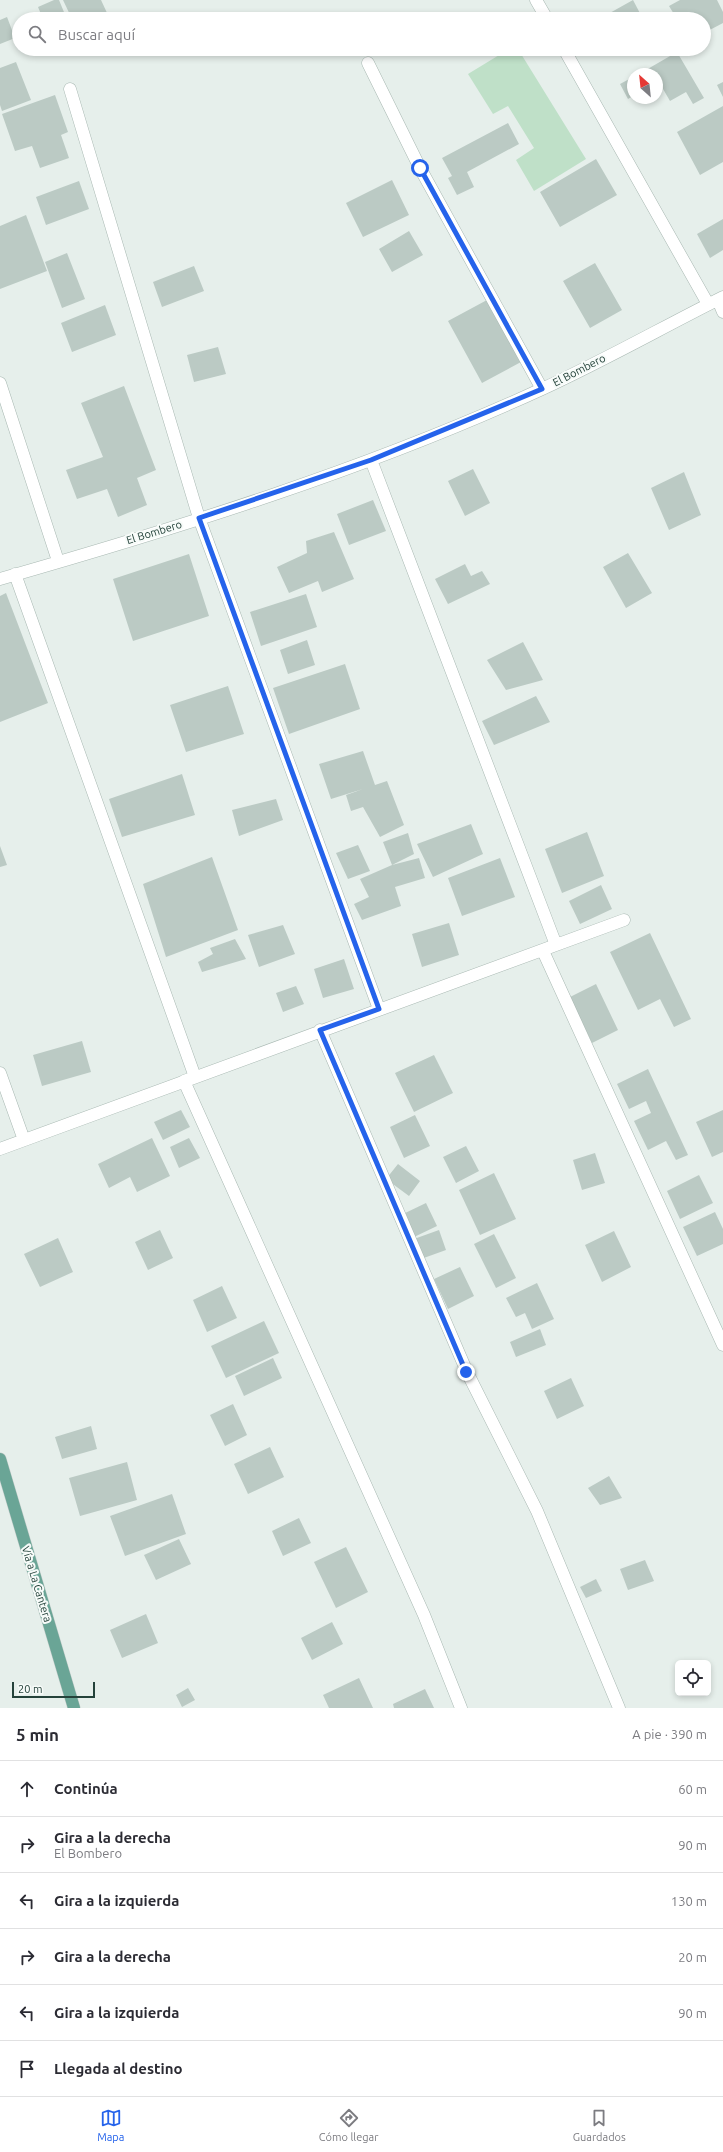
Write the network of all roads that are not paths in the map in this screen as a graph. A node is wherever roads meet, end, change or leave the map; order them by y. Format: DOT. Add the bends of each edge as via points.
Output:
graph roads {
  1 [pos="536,0"];
  2 [pos="543,12"];
  3 [pos="568,56"];
  4 [pos="368,63"];
  5 [pos="70,89"];
  6 [pos="716,300"];
  7 [pos="723,312"];
  8 [pos="0,383"];
  9 [pos="542,389"];
  10 [pos="371,460"];
  11 [pos="199,518"];
  12 [pos="58,561"];
  13 [pos="15,574"];
  14 [pos="0,579"];
  15 [pos="624,920"];
  16 [pos="556,945"];
  17 [pos="543,951"];
  18 [pos="379,1009"];
  19 [pos="320,1030"];
  20 [pos="0,1073"];
  21 [pos="190,1079"];
  22 [pos="24,1140"];
  23 [pos="0,1149"];
  24 [pos="723,1345"];
  25 [pos="0,1459"];
  26 [pos="74,1708"];
  27 [pos="461,1708"];
  28 [pos="620,1708"];
  1 -- 2 [label="street"];
  3 -- 6 [label="street"];
  4 -- 9 [label="street" via="420,168"];
  5 -- 11 [label="street"];
  6 -- 7 [label="street"];
  6 -- 9 [label="street, El Bombero"];
  8 -- 12 [label="street"];
  9 -- 10 [label="street, El Bombero"];
  10 -- 11 [label="street, El Bombero"];
  10 -- 16 [label="street"];
  11 -- 12 [label="street, El Bombero"];
  11 -- 18 [label="street"];
  12 -- 13 [label="street, El Bombero"];
  13 -- 14 [label="street, El Bombero"];
  13 -- 21 [label="street"];
  15 -- 16 [label="street"];
  16 -- 17 [label="street"];
  17 -- 18 [label="street"];
  17 -- 24 [label="street"];
  18 -- 19 [label="street"];
  19 -- 21 [label="street"];
  19 -- 28 [label="street" via="466,1372 537,1511"];
  20 -- 22 [label="street"];
  21 -- 22 [label="street"];
  21 -- 27 [label="street" via="424,1614"];
  22 -- 23 [label="street"];
  25 -- 26 [label="main road, Vía a La Cantera"];
}
